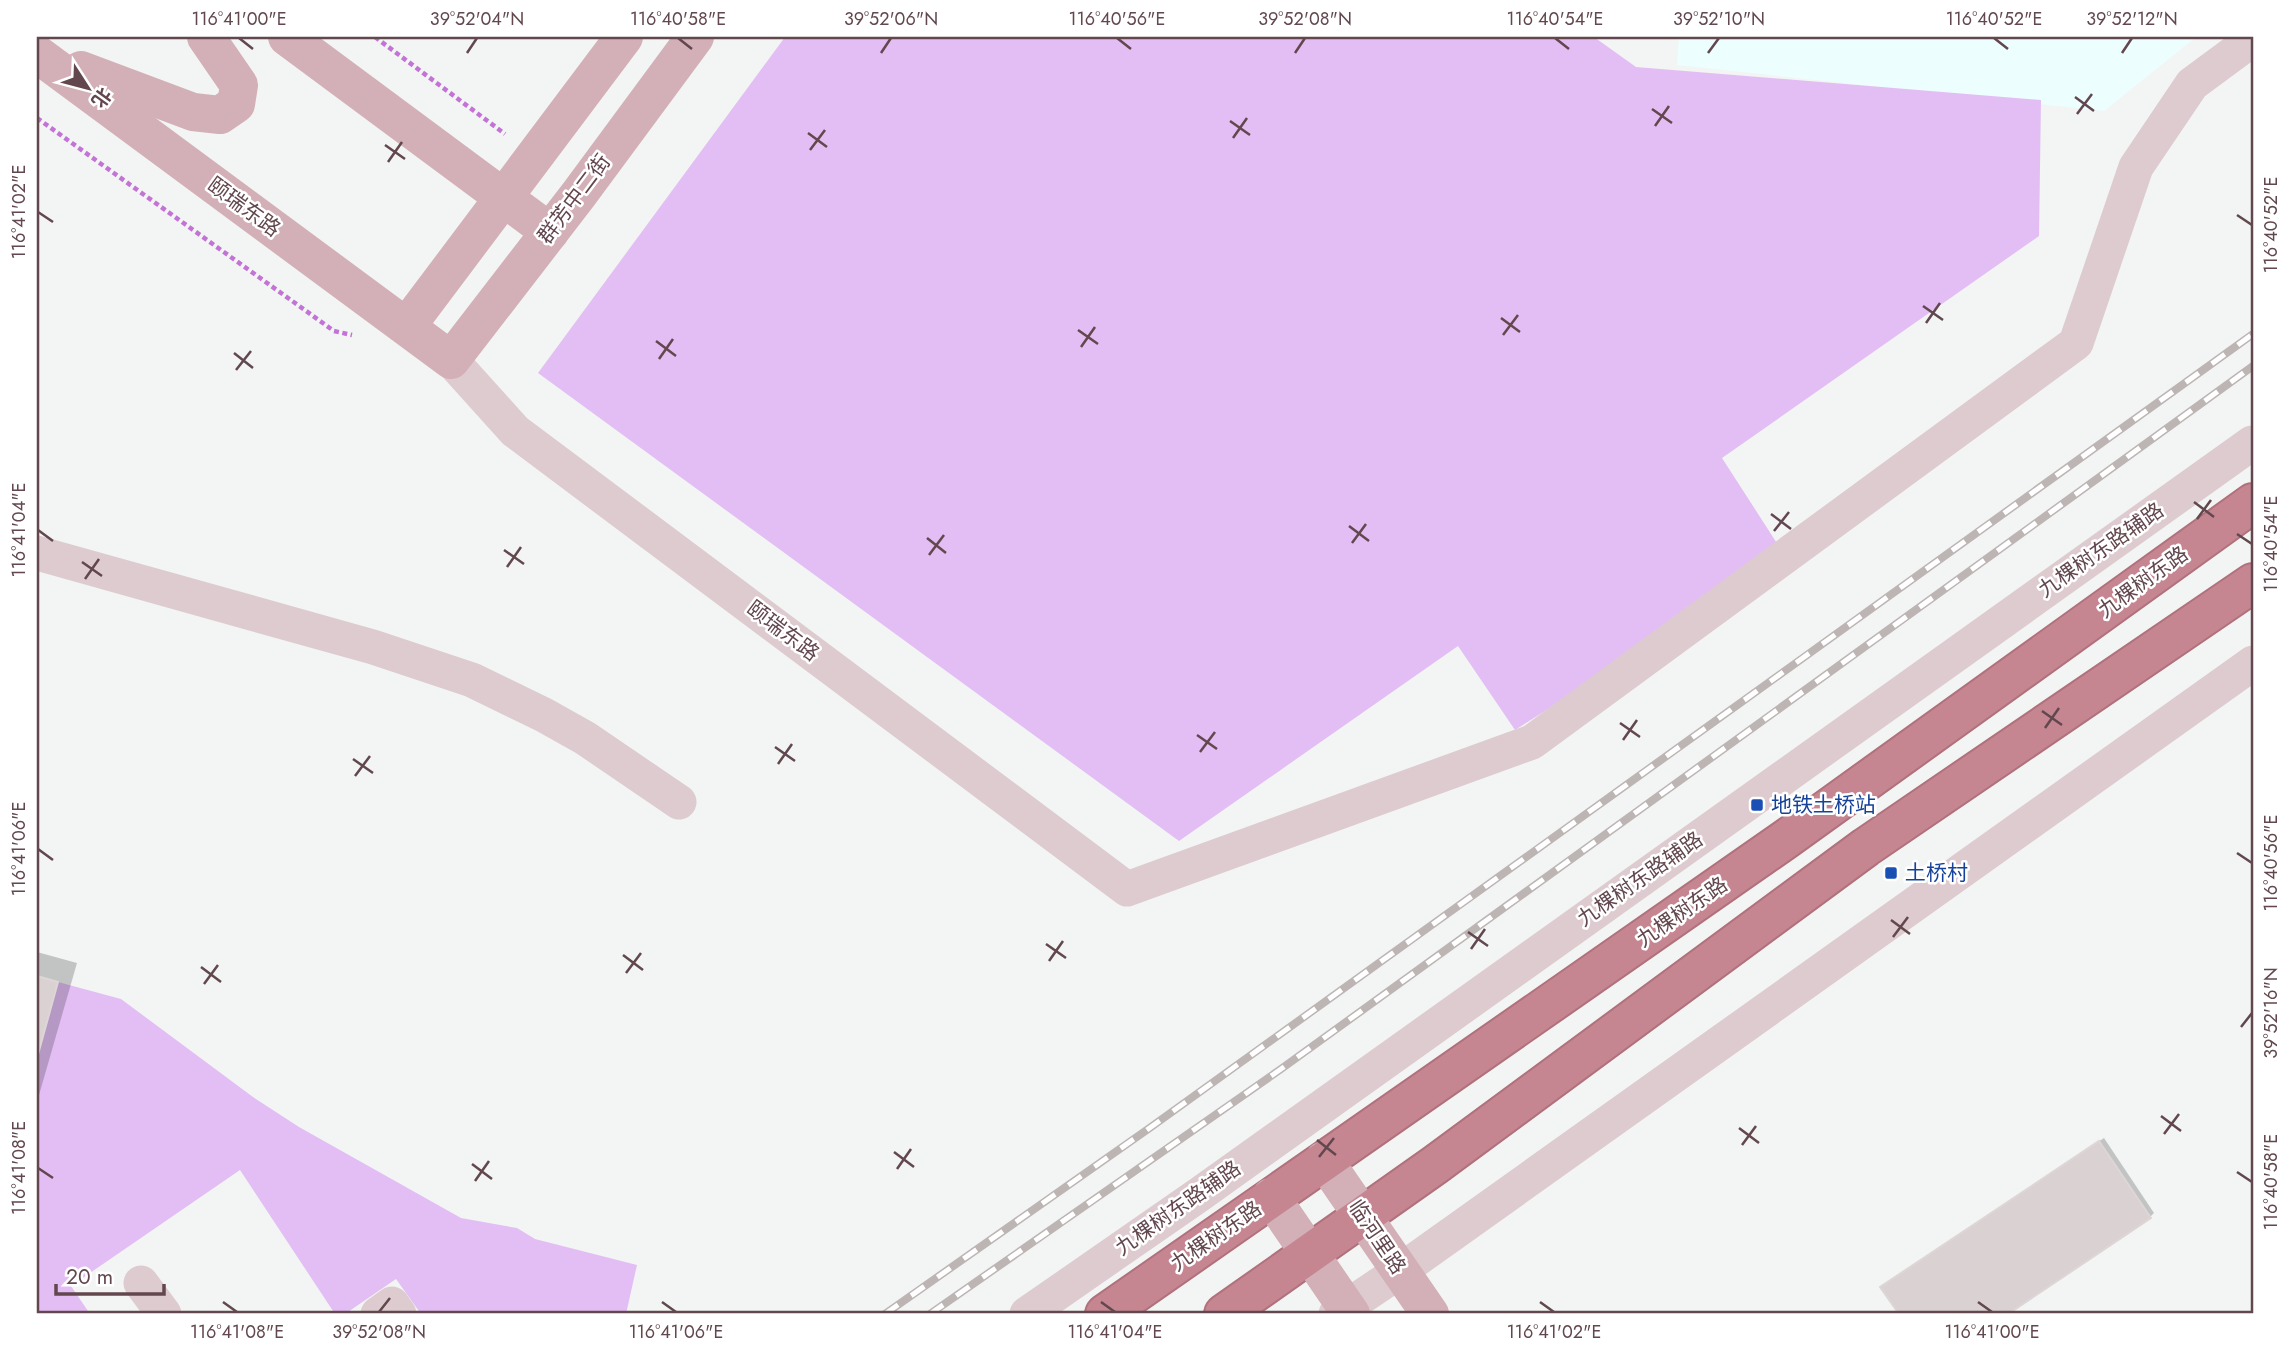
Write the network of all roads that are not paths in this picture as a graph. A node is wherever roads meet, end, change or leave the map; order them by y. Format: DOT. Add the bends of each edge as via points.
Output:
graph roads {
  1 [pos="206,37"];
  2 [pos="287,37"];
  3 [pos="624,37"];
  4 [pos="695,37"];
  5 [pos="2253,39"];
  6 [pos="37,53"];
  7 [pos="503,195"];
  8 [pos="550,232"];
  9 [pos="407,326"];
  10 [pos="451,360"];
  11 [pos="2252,443"];
  12 [pos="2253,503"];
  13 [pos="37,554"];
  14 [pos="2249,590"];
  15 [pos="2253,663"];
  16 [pos="679,802"];
  17 [pos="1324,1160"];
  18 [pos="1271,1197"];
  19 [pos="1363,1216"];
  20 [pos="1308,1253"];
  21 [pos="1401,1271"];
  22 [pos="141,1283"];
  23 [pos="1345,1312"];
  24 [pos="164,1314"];
  25 [pos="378,1314"];
  26 [pos="399,1314"];
  27 [pos="1027,1314"];
  28 [pos="1105,1314"];
  29 [pos="1224,1314"];
  30 [pos="1430,1314"];
  1 -- 6 [label="main road" via="239,85 236,104 220,115 193,111 122,87"];
  2 -- 7 [label="main road"];
  3 -- 7 [label="main road"];
  4 -- 8 [label="main road, 群芳中二街"];
  5 -- 10 [label="street, 颐瑞东路" via="2192,84 2136,167 2076,343 1532,742 1127,889 515,431"];
  6 -- 9 [label="main road, 颐瑞东路"];
  7 -- 8 [label="main road"];
  7 -- 9 [label="main road"];
  8 -- 10 [label="main road, 群芳中二街"];
  9 -- 10 [label="main road, 颐瑞东路"];
  11 -- 27 [label="street, 九棵树东路辅路"];
  12 -- 17 [label="highway, 九棵树东路" via="1775,847"];
  13 -- 16 [label="street" via="384,650 472,680 585,738"];
  14 -- 19 [label="highway" via="1866,847"];
  15 -- 21 [label="street"];
  17 -- 18 [label="highway, 九棵树东路"];
  17 -- 19 [label="main road, 临河里路"];
  18 -- 20 [label="main road"];
  18 -- 28 [label="highway, 九棵树东路"];
  19 -- 20 [label="highway"];
  19 -- 21 [label="main road, 临河里路"];
  20 -- 23 [label="main road"];
  20 -- 29 [label="highway"];
  21 -- 23 [label="street"];
  21 -- 30 [label="main road, 临河里路"];
  22 -- 24 [label="street"];
  25 -- 26 [label="street" via="392,1304"];
}
